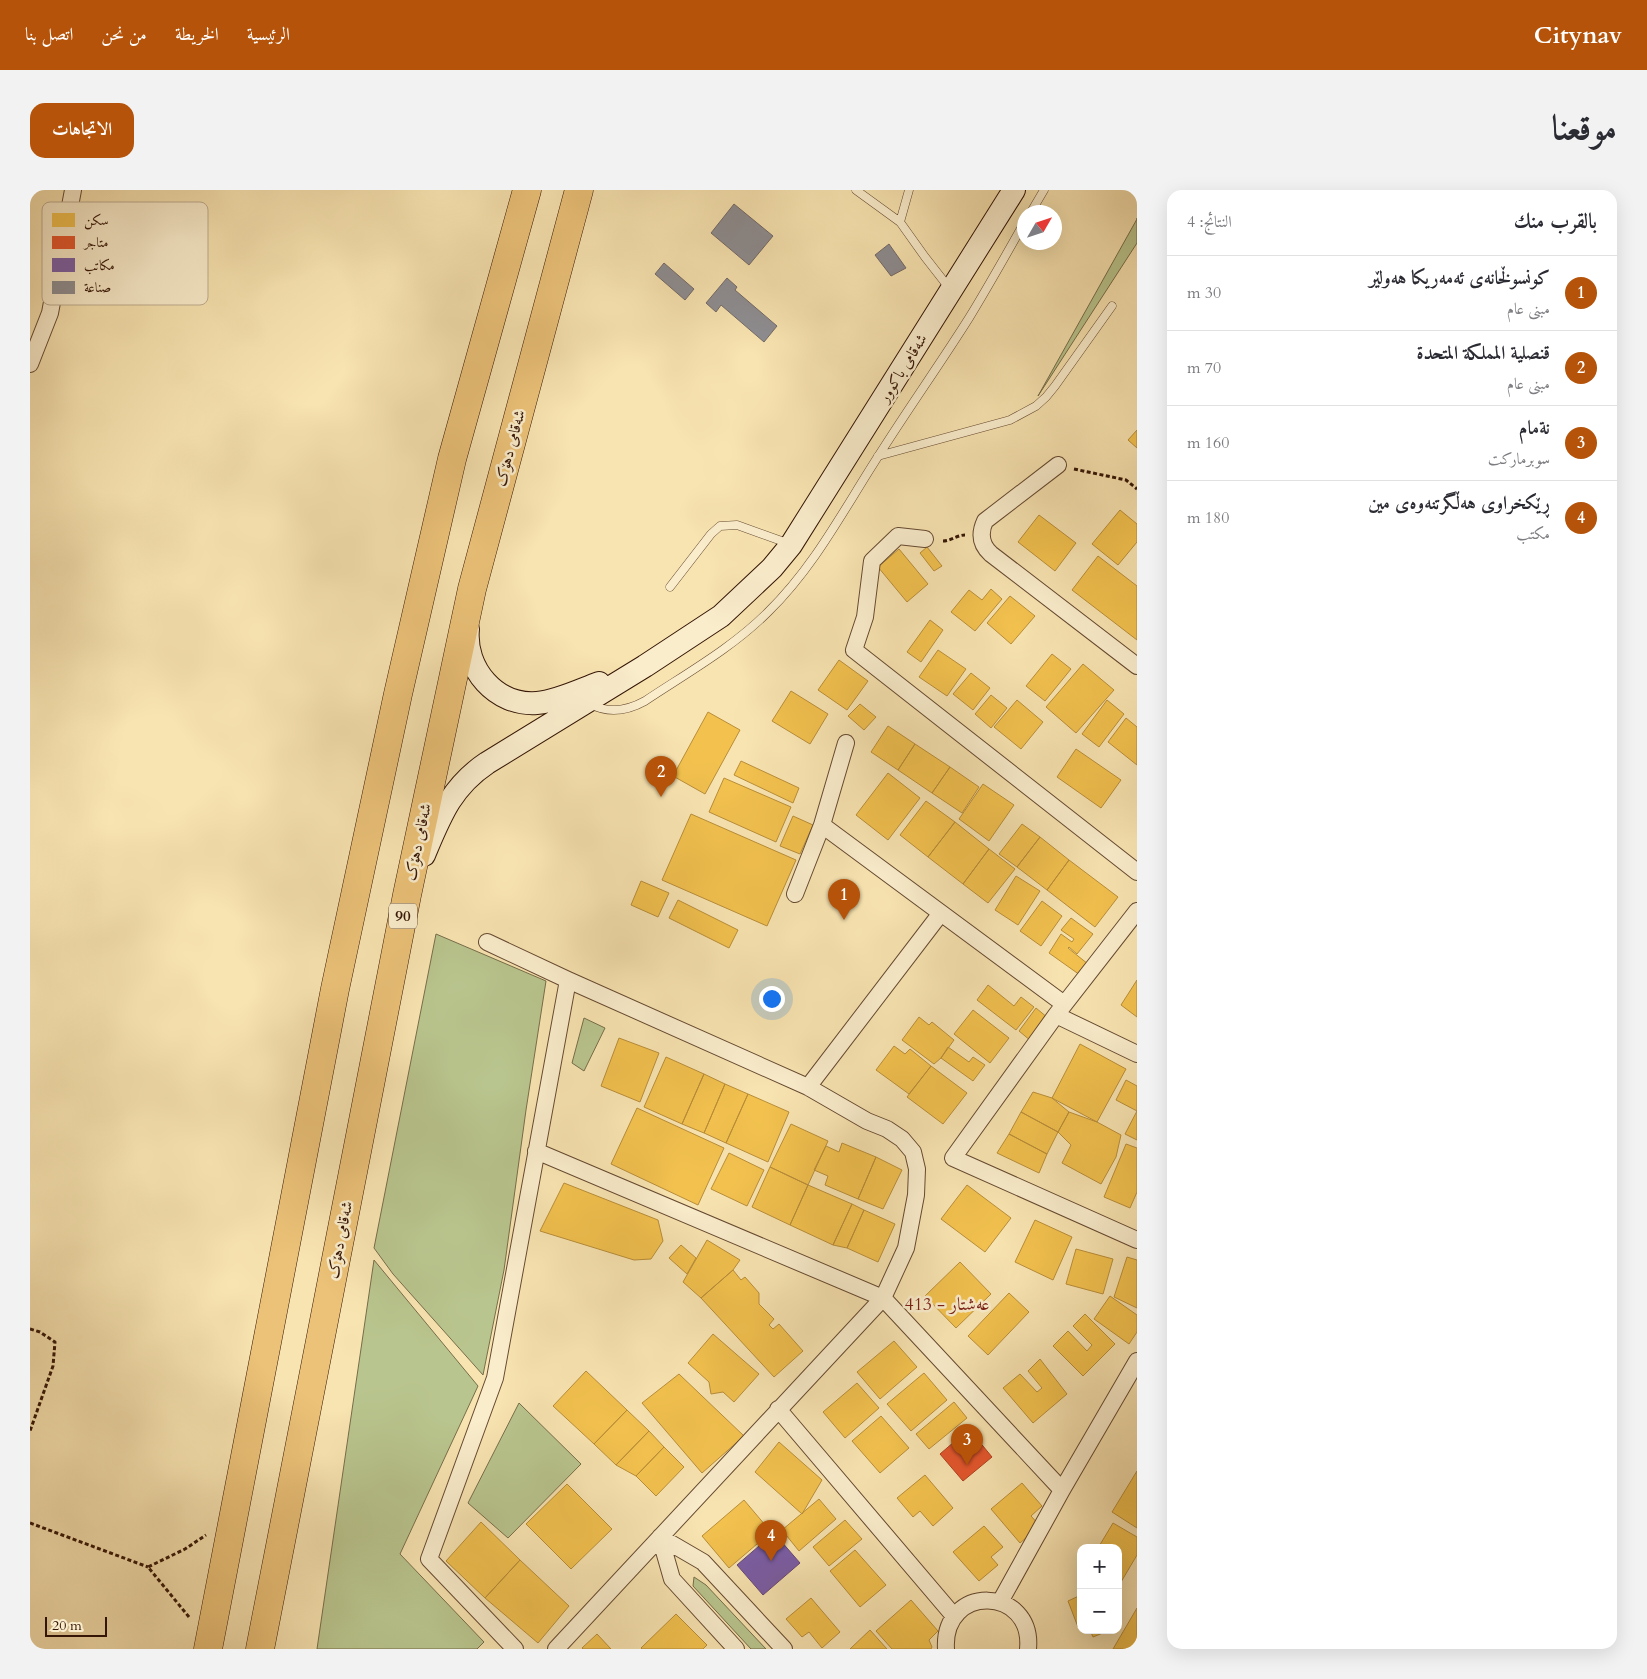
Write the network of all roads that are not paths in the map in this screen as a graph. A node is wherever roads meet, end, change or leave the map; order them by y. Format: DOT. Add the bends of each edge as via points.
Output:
graph roads {
  1 [pos="527,190"];
  2 [pos="579,190"];
  3 [pos="856,190"];
  4 [pos="909,190"];
  5 [pos="1014,190"];
  6 [pos="1044,190"];
  7 [pos="1035,205"];
  8 [pos="900,222"];
  9 [pos="1017,236"];
  10 [pos="951,290"];
  11 [pos="51,305"];
  12 [pos="1112,306"];
  13 [pos="30,364"];
  14 [pos="878,456"];
  15 [pos="1058,465"];
  16 [pos="925,539"];
  17 [pos="791,545"];
  18 [pos="670,586"];
  19 [pos="472,589"];
  20 [pos="645,666"];
  21 [pos="1137,666"];
  22 [pos="586,702"];
  23 [pos="846,743"];
  24 [pos="822,825"];
  25 [pos="1137,872"];
  26 [pos="795,894"];
  27 [pos="407,895"];
  28 [pos="1137,911"];
  29 [pos="941,913"];
  30 [pos="487,942"];
  31 [pos="568,980"];
  32 [pos="1060,1010"];
  33 [pos="1137,1054"];
  34 [pos="808,1087"];
  35 [pos="536,1151"];
  36 [pos="1137,1240"];
  37 [pos="883,1298"];
  38 [pos="1137,1361"];
  39 [pos="778,1410"];
  40 [pos="1062,1490"];
  41 [pos="660,1537"];
  42 [pos="1000,1602"];
  43 [pos="954,1616"];
  44 [pos="209,1646"];
  45 [pos="260,1649"];
  46 [pos="515,1649"];
  47 [pos="556,1649"];
  48 [pos="736,1649"];
  49 [pos="784,1649"];
  50 [pos="946,1649"];
  51 [pos="1028,1649"];
  1 -- 44 [label="highway" via="452,459 398,694 335,988"];
  2 -- 19 [label="highway, شەقامی دهۆک / 90"];
  3 -- 8 [label="lane"];
  4 -- 8 [label="lane"];
  5 -- 10 [label="street, شەقامی باکوور"];
  6 -- 7 [label="lane"];
  8 -- 10 [label="lane"];
  9 -- 14 [label="lane" via="968,319"];
  10 -- 17 [label="street, شەقامی باکوور"];
  11 -- 13 [label="street"];
  12 -- 14 [label="lane" via="1056,386 1030,410 1010,420"];
  14 -- 22 [label="lane" via="810,565 784,596 743,634 634,707 610,710"];
  15 -- 21 [label="street" via="985,521 981,535 986,549"];
  16 -- 25 [label="street" via="898,536 872,561 865,617 854,650"];
  17 -- 18 [label="lane" via="737,524 720,526"];
  17 -- 20 [label="street, شەقامی باکوور" via="772,568 721,616"];
  19 -- 20 [label="street" via="468,636 471,660 489,686 509,698 549,701"];
  19 -- 27 [label="highway, شەقامی دهۆک / 90"];
  20 -- 22 [label="street"];
  22 -- 27 [label="street" via="486,763 457,789 441,813"];
  23 -- 24 [label="street"];
  24 -- 26 [label="street"];
  24 -- 29 [label="street"];
  27 -- 45 [label="highway, شەقامی دهۆک / 90"];
  28 -- 32 [label="street"];
  29 -- 32 [label="street"];
  29 -- 34 [label="street"];
  30 -- 31 [label="street"];
  31 -- 34 [label="street"];
  31 -- 35 [label="street"];
  32 -- 33 [label="street"];
  32 -- 36 [label="street" via="953,1158"];
  34 -- 37 [label="street" via="887,1129 913,1152 917,1169 916,1195 906,1248"];
  35 -- 37 [label="street"];
  35 -- 46 [label="street" via="495,1378 429,1559"];
  37 -- 39 [label="street"];
  37 -- 40 [label="street"];
  38 -- 40 [label="street"];
  39 -- 41 [label="street"];
  39 -- 43 [label="street"];
  40 -- 42 [label="street"];
  41 -- 47 [label="street"];
  41 -- 48 [label="street" via="672,1579"];
  41 -- 49 [label="street" via="703,1562"];
  42 -- 43 [label="street" via="975,1602"];
  42 -- 51 [label="street" via="1020,1616 1027,1628"];
  43 -- 50 [label="street" via="945,1638"];
}
